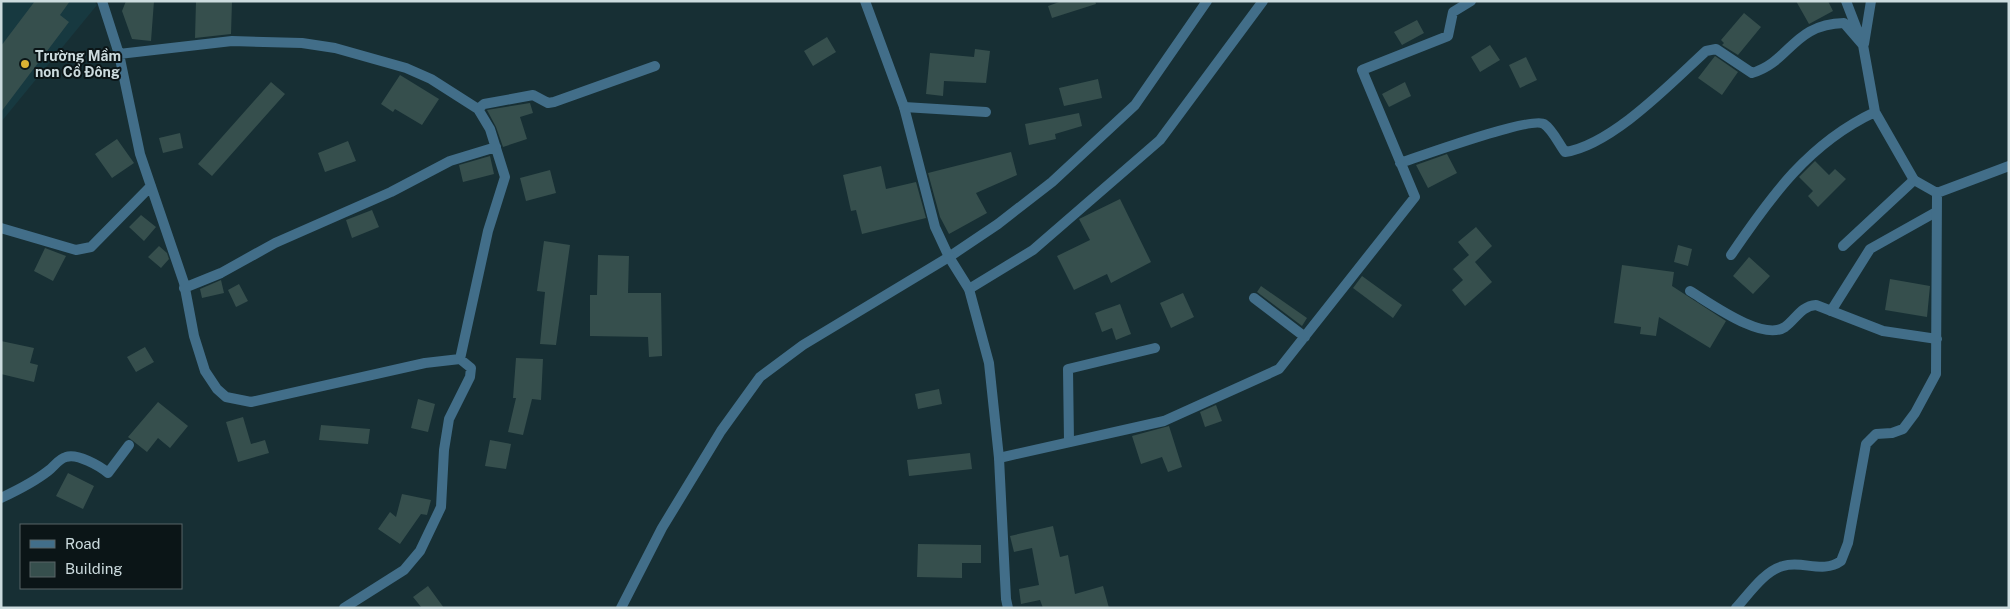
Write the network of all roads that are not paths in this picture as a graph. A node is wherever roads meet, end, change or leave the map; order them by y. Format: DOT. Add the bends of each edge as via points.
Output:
graph roads {
  1 [pos="102,1"];
  2 [pos="865,1"];
  3 [pos="1206,1"];
  4 [pos="1263,1"];
  5 [pos="1471,1"];
  6 [pos="1846,1"];
  7 [pos="1871,1"];
  8 [pos="1864,45"];
  9 [pos="119,54"];
  10 [pos="655,66"];
  11 [pos="904,107"];
  12 [pos="478,109"];
  13 [pos="986,112"];
  14 [pos="1875,112"];
  15 [pos="496,147"];
  16 [pos="1400,163"];
  17 [pos="2009,166"];
  18 [pos="1914,180"];
  19 [pos="151,186"];
  20 [pos="1937,193"];
  21 [pos="1936,212"];
  22 [pos="1,228"];
  23 [pos="1843,246"];
  24 [pos="1731,255"];
  25 [pos="952,261"];
  26 [pos="966,285"];
  27 [pos="184,288"];
  28 [pos="1690,292"];
  29 [pos="1254,298"];
  30 [pos="1831,311"];
  31 [pos="1305,337"];
  32 [pos="1937,339"];
  33 [pos="1155,348"];
  34 [pos="460,359"];
  35 [pos="1068,442"];
  36 [pos="129,445"];
  37 [pos="999,458"];
  38 [pos="1,498"];
  39 [pos="344,608"];
  40 [pos="622,608"];
  41 [pos="1008,608"];
  42 [pos="1736,608"];
  1 -- 9 [label="street"];
  2 -- 11 [label="street"];
  3 -- 25 [label="street" via="1135,106 1052,182"];
  4 -- 26 [label="street" via="1160,140 1033,250"];
  5 -- 16 [label="street" via="1453,12 1448,36 1362,70"];
  6 -- 8 [label="street"];
  7 -- 8 [label="street"];
  8 -- 14 [label="street"];
  8 -- 16 [label="street" via="1844,23 1828,23 1806,32 1765,69 1752,73 1716,48 1706,51 1630,120 1576,150 1565,152 1545,124 1536,121"];
  9 -- 12 [label="street" via="232,41 302,43 336,48 406,68 431,79"];
  9 -- 19 [label="street" via="140,154"];
  10 -- 12 [label="street" via="554,102 548,103 533,96 484,104"];
  11 -- 13 [label="street"];
  11 -- 25 [label="street" via="935,227"];
  12 -- 15 [label="street"];
  14 -- 18 [label="street"];
  14 -- 24 [label="street" via="1842,130 1806,159 1772,195"];
  15 -- 27 [label="street" via="450,161 391,192 275,243 221,273"];
  15 -- 34 [label="street" via="505,177 488,231"];
  16 -- 31 [label="street" via="1415,197"];
  17 -- 20 [label="street"];
  18 -- 20 [label="street"];
  18 -- 23 [label="street"];
  19 -- 22 [label="street" via="86,249 76,250"];
  19 -- 27 [label="street"];
  20 -- 21 [label="street"];
  21 -- 30 [label="street" via="1870,249"];
  21 -- 32 [label="street"];
  25 -- 26 [label="street"];
  25 -- 40 [label="street" via="803,345 760,377 716,439 662,528"];
  26 -- 37 [label="street" via="989,364"];
  27 -- 34 [label="street" via="205,371 226,397 251,402 425,363"];
  28 -- 30 [label="street" via="1737,319 1766,330 1782,328 1806,307 1816,305"];
  29 -- 31 [label="street"];
  30 -- 32 [label="street" via="1883,331"];
  31 -- 35 [label="street" via="1280,370 1164,421"];
  32 -- 42 [label="street" via="1936,374 1915,414 1903,428 1876,434 1866,444 1848,543 1841,561 1827,567 1791,564 1776,568"];
  33 -- 35 [label="street" via="1068,369"];
  34 -- 39 [label="street" via="469,365 471,372 449,419 441,507 412,562 387,582"];
  35 -- 37 [label="street"];
  36 -- 38 [label="street" via="108,473 92,463 64,457 24,487"];
  37 -- 41 [label="street"];
}
